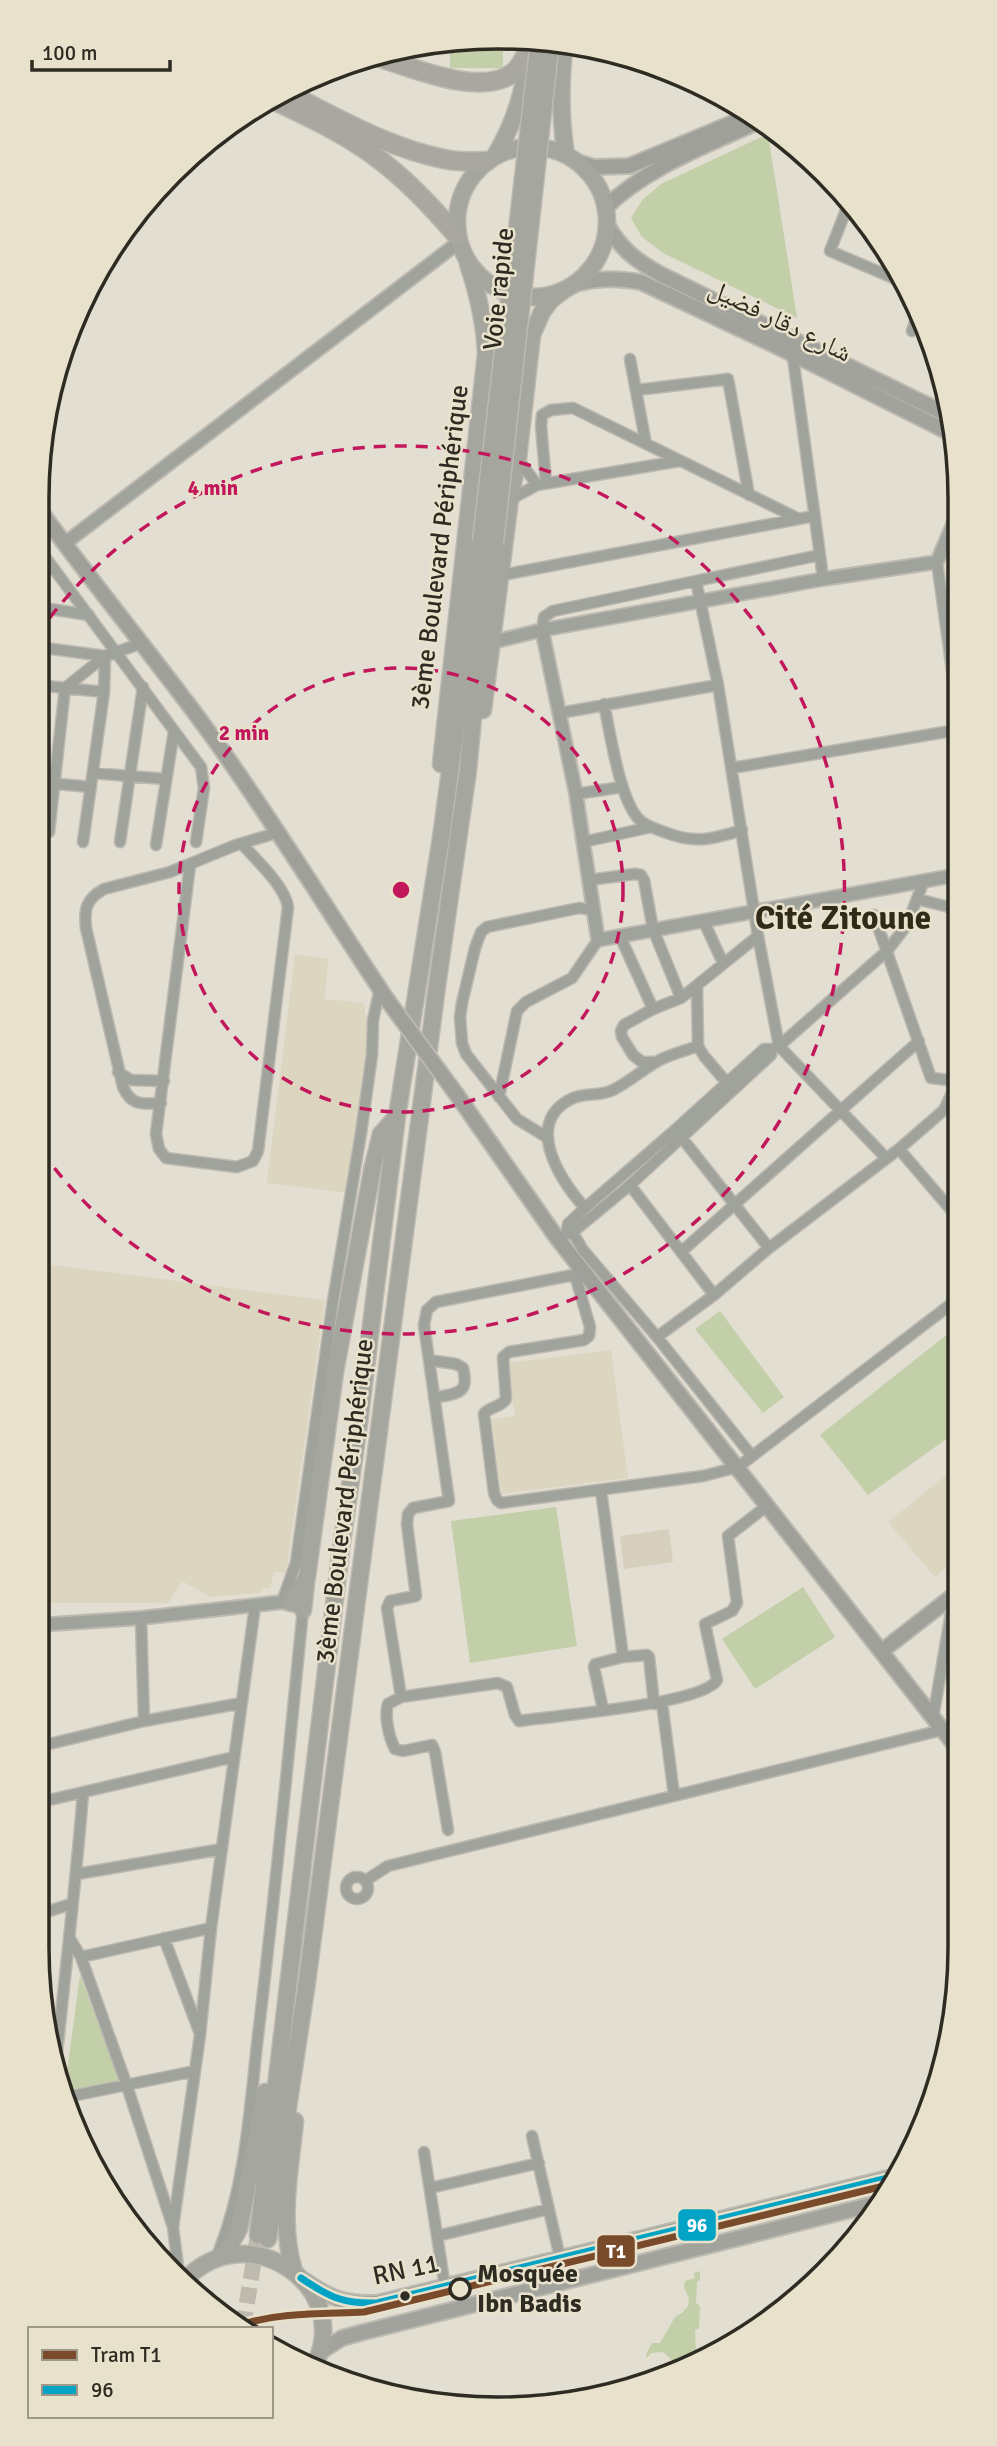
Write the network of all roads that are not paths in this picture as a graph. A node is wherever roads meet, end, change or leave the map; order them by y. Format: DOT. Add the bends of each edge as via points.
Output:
graph roads {
  1 [pos="528,50"];
  2 [pos="531,50"];
  3 [pos="531,50"];
  4 [pos="549,52"];
  5 [pos="564,54"];
  6 [pos="394,61"];
  7 [pos="296,97"];
  8 [pos="282,105"];
  9 [pos="742,121"];
  10 [pos="747,125"];
  11 [pos="721,133"];
  12 [pos="491,159"];
  13 [pos="571,159"];
  14 [pos="845,213"];
  15 [pos="606,217"];
  16 [pos="458,239"];
  17 [pos="468,264"];
  18 [pos="889,276"];
  19 [pos="569,287"];
  20 [pos="914,326"];
  21 [pos="912,331"];
  22 [pos="792,346"];
  23 [pos="630,359"];
  24 [pos="637,390"];
  25 [pos="939,411"];
  26 [pos="942,428"];
  27 [pos="646,444"];
  28 [pos="518,458"];
  29 [pos="680,461"];
  30 [pos="541,484"];
  31 [pos="749,495"];
  32 [pos="510,499"];
  33 [pos="814,516"];
  34 [pos="797,518"];
  35 [pos="49,523"];
  36 [pos="948,536"];
  37 [pos="488,542"];
  38 [pos="64,544"];
  39 [pos="820,555"];
  40 [pos="937,562"];
  41 [pos="49,564"];
  42 [pos="49,570"];
  43 [pos="53,570"];
  44 [pos="502,575"];
  45 [pos="823,579"];
  46 [pos="696,581"];
  47 [pos="701,602"];
  48 [pos="49,609"];
  49 [pos="89,615"];
  50 [pos="542,630"];
  51 [pos="948,641"];
  52 [pos="493,642"];
  53 [pos="142,643"];
  54 [pos="49,647"];
  55 [pos="110,654"];
  56 [pos="718,685"];
  57 [pos="49,686"];
  58 [pos="143,687"];
  59 [pos="65,688"];
  60 [pos="104,692"];
  61 [pos="604,704"];
  62 [pos="560,713"];
  63 [pos="174,731"];
  64 [pos="948,732"];
  65 [pos="732,768"];
  66 [pos="468,770"];
  67 [pos="93,773"];
  68 [pos="130,775"];
  69 [pos="165,779"];
  70 [pos="49,783"];
  71 [pos="54,784"];
  72 [pos="91,787"];
  73 [pos="622,788"];
  74 [pos="576,794"];
  75 [pos="651,827"];
  76 [pos="742,830"];
  77 [pos="49,832"];
  78 [pos="276,833"];
  79 [pos="441,838"];
  80 [pos="83,842"];
  81 [pos="120,842"];
  82 [pos="196,842"];
  83 [pos="583,842"];
  84 [pos="242,844"];
  85 [pos="156,845"];
  86 [pos="190,865"];
  87 [pos="948,877"];
  88 [pos="590,880"];
  89 [pos="923,883"];
  90 [pos="917,899"];
  91 [pos="948,907"];
  92 [pos="594,909"];
  93 [pos="755,912"];
  94 [pos="874,915"];
  95 [pos="704,922"];
  96 [pos="653,929"];
  97 [pos="620,936"];
  98 [pos="758,936"];
  99 [pos="598,940"];
  100 [pos="887,951"];
  101 [pos="723,963"];
  102 [pos="697,988"];
  103 [pos="384,995"];
  104 [pos="681,998"];
  105 [pos="653,1009"];
  106 [pos="919,1041"];
  107 [pos="698,1046"];
  108 [pos="775,1047"];
  109 [pos="656,1062"];
  110 [pos="118,1072"];
  111 [pos="948,1080"];
  112 [pos="164,1081"];
  113 [pos="727,1083"];
  114 [pos="499,1097"];
  115 [pos="948,1101"];
  116 [pos="161,1103"];
  117 [pos="839,1109"];
  118 [pos="397,1116"];
  119 [pos="679,1134"];
  120 [pos="548,1139"];
  121 [pos="899,1149"];
  122 [pos="886,1158"];
  123 [pos="629,1185"];
  124 [pos="733,1203"];
  125 [pos="948,1206"];
  126 [pos="585,1208"];
  127 [pos="566,1232"];
  128 [pos="769,1248"];
  129 [pos="681,1252"];
  130 [pos="579,1274"];
  131 [pos="714,1295"];
  132 [pos="948,1306"];
  133 [pos="657,1337"];
  134 [pos="429,1360"];
  135 [pos="434,1398"];
  136 [pos="751,1455"];
  137 [pos="738,1467"];
  138 [pos="601,1490"];
  139 [pos="768,1504"];
  140 [pos="948,1599"];
  141 [pos="255,1605"];
  142 [pos="292,1605"];
  143 [pos="141,1618"];
  144 [pos="49,1624"];
  145 [pos="948,1648"];
  146 [pos="882,1651"];
  147 [pos="623,1657"];
  148 [pos="401,1698"];
  149 [pos="242,1703"];
  150 [pos="658,1703"];
  151 [pos="603,1710"];
  152 [pos="144,1721"];
  153 [pos="937,1724"];
  154 [pos="948,1737"];
  155 [pos="49,1744"];
  156 [pos="234,1757"];
  157 [pos="83,1793"];
  158 [pos="674,1795"];
  159 [pos="49,1800"];
  160 [pos="448,1830"];
  161 [pos="222,1849"];
  162 [pos="76,1874"];
  163 [pos="365,1881"];
  164 [pos="71,1904"];
  165 [pos="49,1911"];
  166 [pos="211,1928"];
  167 [pos="69,1937"];
  168 [pos="164,1938"];
  169 [pos="81,1957"];
  170 [pos="307,1982"];
  171 [pos="200,2035"];
  172 [pos="59,2038"];
  173 [pos="281,2039"];
  174 [pos="271,2070"];
  175 [pos="195,2071"];
  176 [pos="127,2086"];
  177 [pos="74,2096"];
  178 [pos="251,2114"];
  179 [pos="532,2136"];
  180 [pos="425,2152"];
  181 [pos="538,2163"];
  182 [pos="883,2179"];
  183 [pos="430,2188"];
  184 [pos="866,2206"];
  185 [pos="549,2209"];
  186 [pos="173,2227"];
  187 [pos="437,2236"];
  188 [pos="220,2257"];
  189 [pos="560,2258"];
  190 [pos="177,2261"];
  191 [pos="189,2272"];
  192 [pos="298,2274"];
  193 [pos="445,2287"];
  194 [pos="318,2359"];
  195 [pos="321,2360"];
  1 -- 6 [label="highway" via="516,71 486,82 457,80"];
  2 -- 37 [label="highway, Voie rapide, bridge"];
  3 -- 12 [label="highway" via="510,129"];
  4 -- 37 [label="highway, Voie rapide, bridge"];
  5 -- 13 [label="highway" via="561,106"];
  7 -- 12 [label="highway" via="408,149 443,159"];
  8 -- 16 [label="highway" via="377,158 421,196"];
  9 -- 11 [label="main road"];
  10 -- 11 [label="main road"];
  11 -- 13 [label="main road" via="629,166 594,167"];
  11 -- 15 [label="main road" via="621,193"];
  12 -- 13 [label="highway" via="536,147"];
  12 -- 16 [label="highway" via="475,173 458,203"];
  13 -- 15 [label="highway" via="592,177"];
  14 -- 18 [label="street" via="830,251"];
  15 -- 19 [label="highway" via="599,256"];
  15 -- 22 [label="main road, شارع دقار فضيل" via="621,247 635,260"];
  16 -- 17 [label="highway"];
  16 -- 38 [label="street"];
  17 -- 19 [label="highway" via="482,279 521,297 543,297"];
  17 -- 79 [label="highway, 3ème Boulevard Périphérique" via="481,300 486,354 442,743"];
  19 -- 22 [label="main road, شارع دقار فضيل" via="608,278 641,282"];
  19 -- 28 [label="highway, 3ème Boulevard Périphérique" via="551,300 532,335"];
  20 -- 21 [label="street"];
  22 -- 25 [label="main road, شارع دقار فضيل"];
  22 -- 26 [label="main road, شارع دقار فضيل"];
  22 -- 33 [label="street"];
  23 -- 24 [label="street"];
  24 -- 27 [label="street"];
  24 -- 31 [label="street" via="728,379"];
  27 -- 29 [label="street"];
  27 -- 30 [label="street" via="573,408 545,412"];
  28 -- 30 [label="street"];
  28 -- 32 [label="highway, 3ème Boulevard Périphérique"];
  29 -- 30 [label="street"];
  29 -- 31 [label="street"];
  30 -- 32 [label="street"];
  31 -- 34 [label="street"];
  32 -- 44 [label="highway, 3ème Boulevard Périphérique"];
  33 -- 34 [label="street"];
  33 -- 39 [label="street"];
  34 -- 44 [label="street"];
  35 -- 38 [label="main road"];
  36 -- 40 [label="street"];
  37 -- 66 [label="highway, 3ème Boulevard Périphérique"];
  37 -- 79 [label="highway, 3ème Boulevard Périphérique"];
  38 -- 53 [label="main road"];
  39 -- 45 [label="street"];
  39 -- 46 [label="street"];
  40 -- 45 [label="street"];
  40 -- 51 [label="street"];
  41 -- 43 [label="street"];
  42 -- 43 [label="street"];
  43 -- 49 [label="street"];
  44 -- 52 [label="highway, 3ème Boulevard Périphérique"];
  45 -- 47 [label="street"];
  46 -- 47 [label="street"];
  46 -- 50 [label="street" via="554,611 544,617"];
  47 -- 50 [label="street"];
  47 -- 56 [label="street"];
  48 -- 49 [label="street"];
  49 -- 55 [label="street"];
  50 -- 52 [label="street"];
  50 -- 62 [label="street"];
  52 -- 66 [label="highway, 3ème Boulevard Périphérique" via="481,722"];
  53 -- 55 [label="street"];
  53 -- 78 [label="main road" via="217,743"];
  54 -- 55 [label="street"];
  55 -- 58 [label="street"];
  55 -- 59 [label="street"];
  55 -- 60 [label="street"];
  56 -- 61 [label="street"];
  56 -- 65 [label="street"];
  57 -- 59 [label="street"];
  58 -- 63 [label="street"];
  58 -- 68 [label="street"];
  59 -- 60 [label="street"];
  59 -- 71 [label="street"];
  60 -- 67 [label="street"];
  61 -- 62 [label="street"];
  61 -- 73 [label="street"];
  62 -- 74 [label="street"];
  63 -- 69 [label="street"];
  63 -- 82 [label="street" via="203,776"];
  64 -- 65 [label="street"];
  65 -- 76 [label="street"];
  66 -- 170 [label="highway, 3ème Boulevard Périphérique"];
  67 -- 68 [label="street"];
  67 -- 72 [label="street"];
  68 -- 69 [label="street"];
  68 -- 81 [label="street"];
  69 -- 85 [label="street"];
  70 -- 71 [label="street"];
  71 -- 72 [label="street"];
  71 -- 77 [label="street"];
  72 -- 80 [label="street"];
  73 -- 74 [label="street"];
  73 -- 75 [label="street" via="640,821"];
  74 -- 83 [label="street"];
  75 -- 76 [label="street" via="709,840"];
  75 -- 83 [label="street"];
  76 -- 93 [label="street"];
  78 -- 84 [label="street"];
  78 -- 103 [label="main road"];
  79 -- 118 [label="highway, 3ème Boulevard Périphérique"];
  83 -- 88 [label="street"];
  84 -- 86 [label="street"];
  84 -- 116 [label="street" via="286,896 288,907 258,1150 253,1160 237,1167 166,1158 156,1134"];
  86 -- 110 [label="street" via="104,889 87,902 86,928"];
  86 -- 112 [label="street"];
  87 -- 89 [label="street"];
  88 -- 92 [label="street"];
  88 -- 96 [label="street" via="640,875"];
  89 -- 90 [label="street"];
  89 -- 93 [label="street"];
  90 -- 91 [label="street"];
  90 -- 100 [label="street" via="907,925"];
  92 -- 99 [label="street"];
  92 -- 114 [label="street" via="579,908 481,932 462,1003 460,1032 466,1054"];
  93 -- 95 [label="street"];
  93 -- 98 [label="street"];
  94 -- 100 [label="street"];
  95 -- 96 [label="street"];
  95 -- 101 [label="street"];
  96 -- 97 [label="street"];
  96 -- 104 [label="street"];
  97 -- 99 [label="street"];
  97 -- 105 [label="street"];
  98 -- 101 [label="street"];
  98 -- 108 [label="street"];
  99 -- 114 [label="street" via="572,978 517,1011"];
  100 -- 106 [label="street"];
  100 -- 108 [label="street"];
  101 -- 102 [label="street"];
  102 -- 104 [label="street"];
  102 -- 107 [label="street"];
  103 -- 127 [label="main road, bridge"];
  103 -- 142 [label="street" via="373,1020 360,1145 333,1301"];
  104 -- 105 [label="street"];
  105 -- 109 [label="street" via="621,1031 633,1055 642,1062"];
  106 -- 111 [label="street" via="931,1078"];
  106 -- 117 [label="street"];
  107 -- 109 [label="street"];
  107 -- 113 [label="street"];
  108 -- 113 [label="street" via="764,1049"];
  108 -- 117 [label="street"];
  108 -- 119 [label="street"];
  109 -- 120 [label="street" via="608,1092 570,1099 550,1119"];
  110 -- 112 [label="street" via="131,1080"];
  110 -- 116 [label="street" via="132,1102"];
  112 -- 116 [label="street"];
  113 -- 119 [label="street"];
  114 -- 120 [label="street" via="517,1119"];
  115 -- 121 [label="street" via="944,1110"];
  117 -- 122 [label="street"];
  117 -- 124 [label="street"];
  118 -- 142 [label="highway" via="381,1134 359,1236 307,1577"];
  118 -- 173 [label="highway, 3ème Boulevard Périphérique"];
  119 -- 123 [label="street"];
  119 -- 124 [label="street"];
  119 -- 126 [label="street"];
  120 -- 126 [label="street" via="564,1183"];
  121 -- 122 [label="street"];
  121 -- 125 [label="street"];
  122 -- 128 [label="street"];
  123 -- 127 [label="street"];
  123 -- 129 [label="street"];
  124 -- 128 [label="street"];
  124 -- 129 [label="street"];
  126 -- 127 [label="street"];
  127 -- 130 [label="main road"];
  127 -- 133 [label="street"];
  128 -- 131 [label="street"];
  129 -- 131 [label="street"];
  130 -- 134 [label="street" via="436,1302 427,1310 424,1325"];
  130 -- 137 [label="main road"];
  130 -- 138 [label="street" via="589,1336 509,1352 503,1357 506,1399 486,1411 485,1420 494,1493 501,1503"];
  131 -- 133 [label="street"];
  132 -- 136 [label="street"];
  133 -- 136 [label="street"];
  134 -- 135 [label="street"];
  134 -- 135 [label="street" via="456,1364 463,1368 466,1380 458,1392"];
  135 -- 148 [label="street" via="449,1501 413,1508 408,1514 416,1596 390,1601 387,1608"];
  136 -- 137 [label="street"];
  137 -- 138 [label="street"];
  137 -- 139 [label="main road"];
  138 -- 147 [label="street"];
  139 -- 146 [label="main road"];
  139 -- 150 [label="street" via="728,1536 737,1603 732,1611 705,1625 716,1684"];
  140 -- 146 [label="main road"];
  141 -- 142 [label="street"];
  141 -- 143 [label="street"];
  141 -- 149 [label="street"];
  142 -- 178 [label="street" via="279,1858"];
  143 -- 144 [label="street"];
  143 -- 152 [label="street"];
  145 -- 153 [label="street"];
  146 -- 153 [label="main road"];
  147 -- 150 [label="street" via="649,1657"];
  147 -- 151 [label="street" via="595,1664"];
  148 -- 151 [label="street" via="498,1683 507,1687 519,1721"];
  148 -- 160 [label="street" via="386,1710 391,1742 403,1751 432,1745"];
  149 -- 152 [label="street"];
  149 -- 156 [label="street"];
  150 -- 151 [label="street"];
  150 -- 158 [label="street"];
  152 -- 155 [label="street"];
  153 -- 154 [label="main road"];
  153 -- 158 [label="street"];
  156 -- 157 [label="street"];
  156 -- 161 [label="street"];
  157 -- 159 [label="street"];
  157 -- 162 [label="street"];
  158 -- 163 [label="street" via="388,1866"];
  161 -- 162 [label="street"];
  161 -- 166 [label="street"];
  162 -- 164 [label="street"];
  164 -- 165 [label="street"];
  164 -- 167 [label="street"];
  166 -- 168 [label="street"];
  166 -- 171 [label="street"];
  167 -- 169 [label="street"];
  167 -- 172 [label="street"];
  168 -- 169 [label="street"];
  168 -- 171 [label="street"];
  169 -- 176 [label="street"];
  170 -- 173 [label="highway, 3ème Boulevard Périphérique" via="263,2237"];
  170 -- 192 [label="highway" via="286,2214 288,2251"];
  171 -- 175 [label="street"];
  173 -- 174 [label="highway"];
  174 -- 178 [label="highway"];
  174 -- 188 [label="highway" via="239,2229"];
  175 -- 176 [label="street"];
  175 -- 186 [label="street"];
  176 -- 177 [label="street"];
  176 -- 186 [label="street"];
  178 -- 188 [label="street"];
  179 -- 181 [label="street"];
  180 -- 183 [label="street"];
  181 -- 183 [label="street"];
  181 -- 185 [label="street"];
  182 -- 189 [label="main road, RN 11"];
  183 -- 187 [label="street"];
  184 -- 195 [label="main road, RN 11" via="360,2333 342,2339"];
  185 -- 187 [label="street"];
  185 -- 189 [label="street"];
  186 -- 190 [label="street"];
  187 -- 193 [label="street"];
  188 -- 191 [label="highway"];
  188 -- 192 [label="highway" via="253,2253"];
  189 -- 193 [label="main road, RN 11"];
  192 -- 193 [label="main road, RN 11" via="325,2294 358,2304"];
  192 -- 194 [label="highway" via="317,2303 323,2331"];
}
